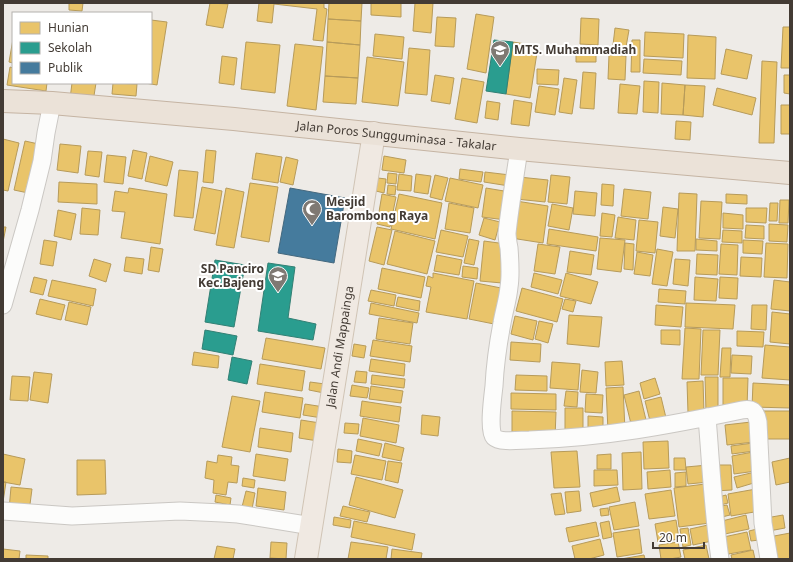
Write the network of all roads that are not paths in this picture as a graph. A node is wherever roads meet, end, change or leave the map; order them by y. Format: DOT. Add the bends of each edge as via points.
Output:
graph roads {
  1 [pos="3,100"];
  2 [pos="52,103"];
  3 [pos="374,133"];
  4 [pos="519,149"];
  5 [pos="790,173"];
  6 [pos="3,305"];
  7 [pos="707,417"];
  8 [pos="3,511"];
  9 [pos="312,526"];
  10 [pos="306,559"];
  11 [pos="720,559"];
  12 [pos="769,559"];
  1 -- 2 [label="highway, Jalan Poros Sungguminasa - Takalar"];
  2 -- 3 [label="highway, Jalan Poros Sungguminasa - Takalar"];
  2 -- 6 [label="street" via="42,161"];
  3 -- 4 [label="highway, Jalan Poros Sungguminasa - Takalar"];
  3 -- 9 [label="main road, Jalan Andi Mappainga"];
  4 -- 5 [label="highway, Jalan Poros Sungguminasa - Takalar"];
  4 -- 7 [label="street" via="507,235 509,287 496,353 491,428 494,437 506,441 627,432"];
  7 -- 11 [label="street"];
  7 -- 12 [label="street" via="747,409 753,411 757,417 763,523"];
  8 -- 9 [label="street" via="72,516 180,511 222,513"];
  9 -- 10 [label="main road, Jalan Andi Mappainga"];
}
